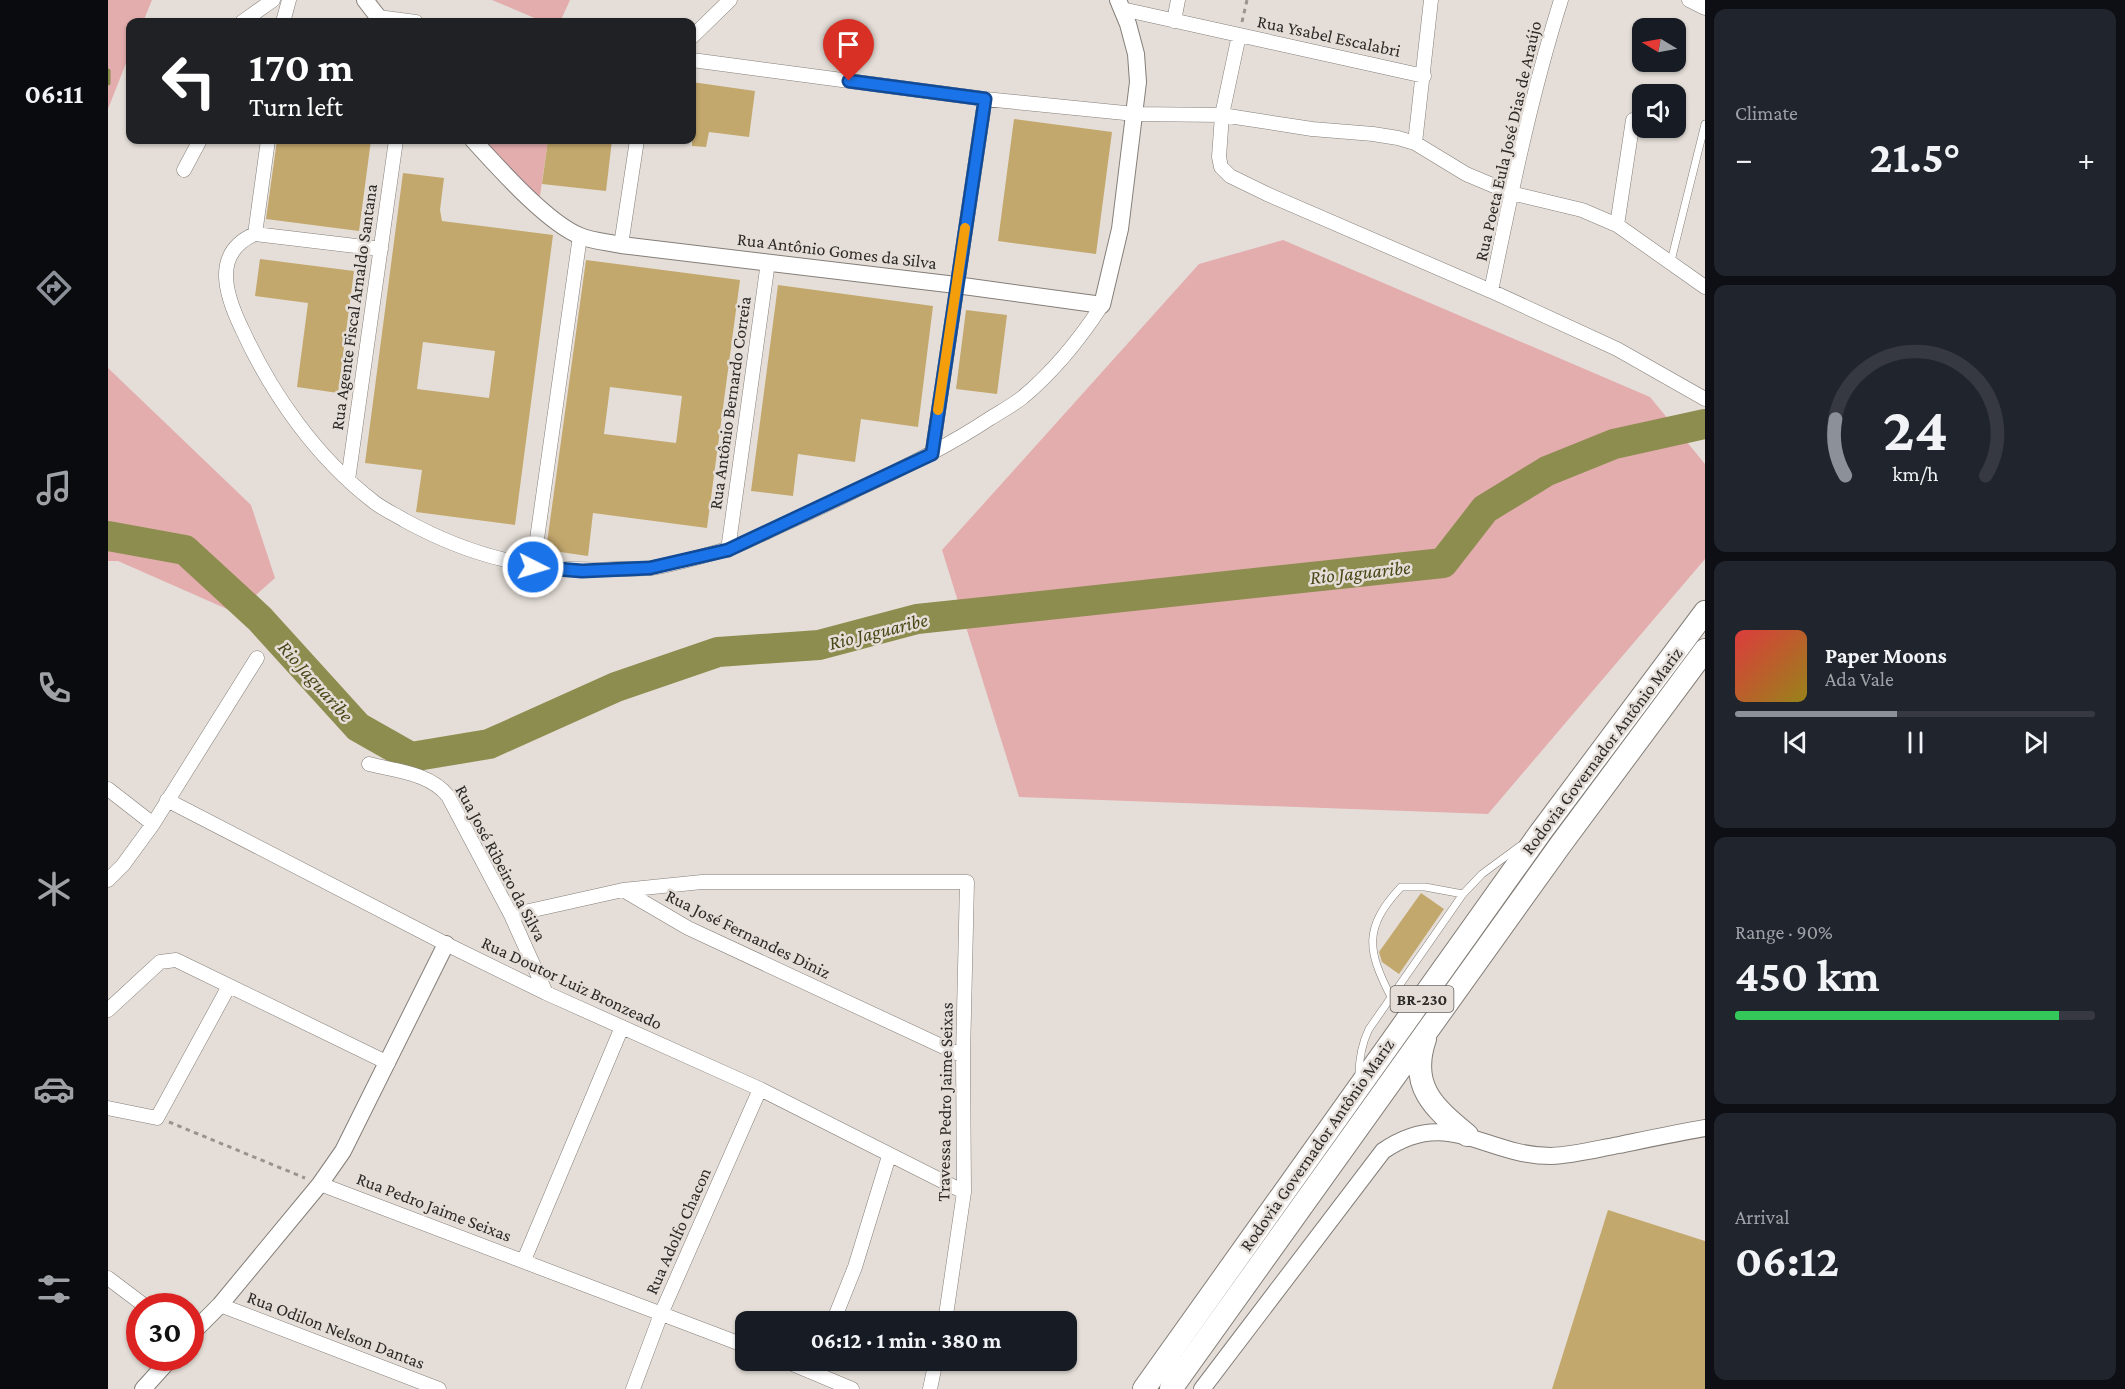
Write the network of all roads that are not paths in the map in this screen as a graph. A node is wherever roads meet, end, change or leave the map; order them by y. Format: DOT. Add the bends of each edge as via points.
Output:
graph roads {
  1 [pos="273,0"];
  2 [pos="289,0"];
  3 [pos="365,0"];
  4 [pos="730,0"];
  5 [pos="1179,0"];
  6 [pos="1431,0"];
  7 [pos="1561,0"];
  8 [pos="1689,0"];
  9 [pos="1120,5"];
  10 [pos="1705,8"];
  11 [pos="248,18"];
  12 [pos="264,18"];
  13 [pos="285,18"];
  14 [pos="378,18"];
  15 [pos="1174,21"];
  16 [pos="696,33"];
  17 [pos="1239,35"];
  18 [pos="696,61"];
  19 [pos="1424,76"];
  20 [pos="985,99"];
  21 [pos="1134,114"];
  22 [pos="1222,115"];
  23 [pos="1705,124"];
  24 [pos="1632,127"];
  25 [pos="1415,143"];
  26 [pos="199,144"];
  27 [pos="267,144"];
  28 [pos="395,144"];
  29 [pos="477,144"];
  30 [pos="636,144"];
  31 [pos="184,170"];
  32 [pos="1511,193"];
  33 [pos="1617,225"];
  34 [pos="255,234"];
  35 [pos="580,236"];
  36 [pos="621,245"];
  37 [pos="381,249"];
  38 [pos="1671,261"];
  39 [pos="768,262"];
  40 [pos="956,285"];
  41 [pos="1705,287"];
  42 [pos="1491,291"];
  43 [pos="1102,305"];
  44 [pos="1705,399"];
  45 [pos="932,454"];
  46 [pos="348,480"];
  47 [pos="728,550"];
  48 [pos="533,567"];
  49 [pos="1705,612"];
  50 [pos="1705,650"];
  51 [pos="257,658"];
  52 [pos="369,764"];
  53 [pos="108,789"];
  54 [pos="167,801"];
  55 [pos="153,824"];
  56 [pos="1540,833"];
  57 [pos="108,880"];
  58 [pos="623,890"];
  59 [pos="1463,894"];
  60 [pos="511,915"];
  61 [pos="446,944"];
  62 [pos="229,986"];
  63 [pos="546,993"];
  64 [pos="1391,997"];
  65 [pos="108,1010"];
  66 [pos="622,1027"];
  67 [pos="1429,1029"];
  68 [pos="963,1056"];
  69 [pos="388,1063"];
  70 [pos="1360,1086"];
  71 [pos="760,1089"];
  72 [pos="108,1108"];
  73 [pos="1705,1128"];
  74 [pos="1467,1135"];
  75 [pos="889,1156"];
  76 [pos="320,1184"];
  77 [pos="964,1192"];
  78 [pos="524,1260"];
  79 [pos="108,1278"];
  80 [pos="128,1293"];
  81 [pos="220,1305"];
  82 [pos="837,1311"];
  83 [pos="947,1311"];
  84 [pos="661,1314"];
  85 [pos="204,1321"];
  86 [pos="735,1342"];
  87 [pos="159,1371"];
  88 [pos="820,1371"];
  89 [pos="934,1371"];
  90 [pos="143,1389"];
  91 [pos="438,1389"];
  92 [pos="633,1389"];
  93 [pos="852,1389"];
  94 [pos="930,1389"];
  95 [pos="1144,1389"];
  96 [pos="1172,1389"];
  97 [pos="1202,1389"];
  1 -- 11 [label="street"];
  1 -- 12 [label="street"];
  2 -- 13 [label="street"];
  3 -- 14 [label="street"];
  4 -- 16 [label="street"];
  5 -- 15 [label="street"];
  6 -- 19 [label="street"];
  7 -- 32 [label="street, Rua Poeta Eula José Dias de Araújo"];
  8 -- 10 [label="street"];
  9 -- 15 [label="street, Rua Ysabel Escalabri"];
  9 -- 21 [label="street" via="1136,54"];
  15 -- 17 [label="street, Rua Ysabel Escalabri"];
  17 -- 19 [label="street, Rua Ysabel Escalabri"];
  17 -- 22 [label="street"];
  18 -- 20 [label="street"];
  19 -- 25 [label="street"];
  20 -- 21 [label="street"];
  20 -- 40 [label="street"];
  21 -- 22 [label="street"];
  21 -- 43 [label="street" via="1120,229"];
  22 -- 25 [label="street"];
  22 -- 42 [label="street" via="1219,157 1221,167 1230,176"];
  23 -- 38 [label="lane"];
  24 -- 33 [label="street"];
  25 -- 32 [label="street" via="1466,174"];
  26 -- 31 [label="street"];
  27 -- 34 [label="street"];
  28 -- 37 [label="street, Rua Agente Fiscal Arnaldo Santana"];
  29 -- 35 [label="street, Rua Antônio Gomes da Silva" via="532,200"];
  30 -- 36 [label="street"];
  32 -- 33 [label="street" via="1582,210"];
  32 -- 42 [label="street, Rua Poeta Eula José Dias de Araújo"];
  33 -- 38 [label="street"];
  34 -- 37 [label="street"];
  34 -- 46 [label="street" via="231,254 226,267 232,309 280,399"];
  35 -- 36 [label="street, Rua Antônio Gomes da Silva"];
  35 -- 48 [label="street"];
  36 -- 39 [label="street, Rua Antônio Gomes da Silva"];
  37 -- 46 [label="street, Rua Agente Fiscal Arnaldo Santana"];
  38 -- 41 [label="street"];
  39 -- 40 [label="street, Rua Antônio Gomes da Silva"];
  39 -- 47 [label="street, Rua Antônio Bernardo Correia"];
  40 -- 43 [label="street, Rua Antônio Gomes da Silva"];
  40 -- 45 [label="street"];
  42 -- 44 [label="street" via="1617,349"];
  43 -- 45 [label="street" via="1082,335 1022,398"];
  45 -- 47 [label="street"];
  46 -- 48 [label="street" via="377,505 421,530 472,552"];
  47 -- 48 [label="street" via="650,568 582,571"];
  49 -- 56 [label="highway, Rodovia Governador Antônio Mariz / BR-230"];
  50 -- 67 [label="highway, Rodovia Governador Antônio Mariz / BR-230"];
  51 -- 54 [label="street"];
  52 -- 60 [label="street, Rua José Ribeiro da Silva" via="427,779 442,788"];
  53 -- 55 [label="street"];
  54 -- 55 [label="street"];
  54 -- 61 [label="street, Rua Doutor Luiz Bronzeado"];
  55 -- 57 [label="street"];
  56 -- 59 [label="lane" via="1501,858"];
  56 -- 70 [label="highway, Rodovia Governador Antônio Mariz / BR-230"];
  58 -- 60 [label="street"];
  58 -- 68 [label="street, Rua José Fernandes Diniz" via="688,928"];
  58 -- 68 [label="street, Travessa Pedro Jaime Seixas" via="702,882 967,882"];
  59 -- 64 [label="lane"];
  59 -- 64 [label="lane" via="1401,887 1386,904 1373,929 1372,952"];
  60 -- 63 [label="street, Rua José Ribeiro da Silva"];
  61 -- 63 [label="street, Rua Doutor Luiz Bronzeado"];
  61 -- 69 [label="street"];
  62 -- 65 [label="street" via="176,960 160,962"];
  62 -- 69 [label="street"];
  62 -- 72 [label="street" via="157,1118"];
  63 -- 66 [label="street, Rua Doutor Luiz Bronzeado"];
  64 -- 70 [label="lane" via="1362,1042"];
  66 -- 71 [label="street, Rua Doutor Luiz Bronzeado"];
  66 -- 78 [label="street"];
  67 -- 74 [label="highway" via="1421,1051 1422,1085 1435,1107"];
  67 -- 96 [label="highway, Rodovia Governador Antônio Mariz / BR-230"];
  68 -- 77 [label="street, Travessa Pedro Jaime Seixas"];
  69 -- 76 [label="street" via="343,1151"];
  70 -- 95 [label="highway, Rodovia Governador Antônio Mariz / BR-230"];
  71 -- 75 [label="street, Rua Doutor Luiz Bronzeado"];
  71 -- 84 [label="street, Rua Adolfo Chacon"];
  73 -- 74 [label="street" via="1550,1156 1525,1153"];
  74 -- 97 [label="street" via="1426,1133 1403,1139 1383,1151"];
  75 -- 77 [label="street, Rua Doutor Luiz Bronzeado"];
  75 -- 82 [label="street"];
  76 -- 78 [label="street, Rua Pedro Jaime Seixas"];
  76 -- 81 [label="street"];
  77 -- 83 [label="street, Travessa Pedro Jaime Seixas"];
  78 -- 84 [label="street, Rua Pedro Jaime Seixas"];
  79 -- 80 [label="street"];
  81 -- 85 [label="street"];
  81 -- 91 [label="street, Rua Odilon Nelson Dantas"];
  84 -- 86 [label="street, Rua Pedro Jaime Seixas"];
  84 -- 92 [label="street, Rua Adolfo Chacon"];
  87 -- 90 [label="street"];
  88 -- 93 [label="street"];
  89 -- 94 [label="street"];
}
